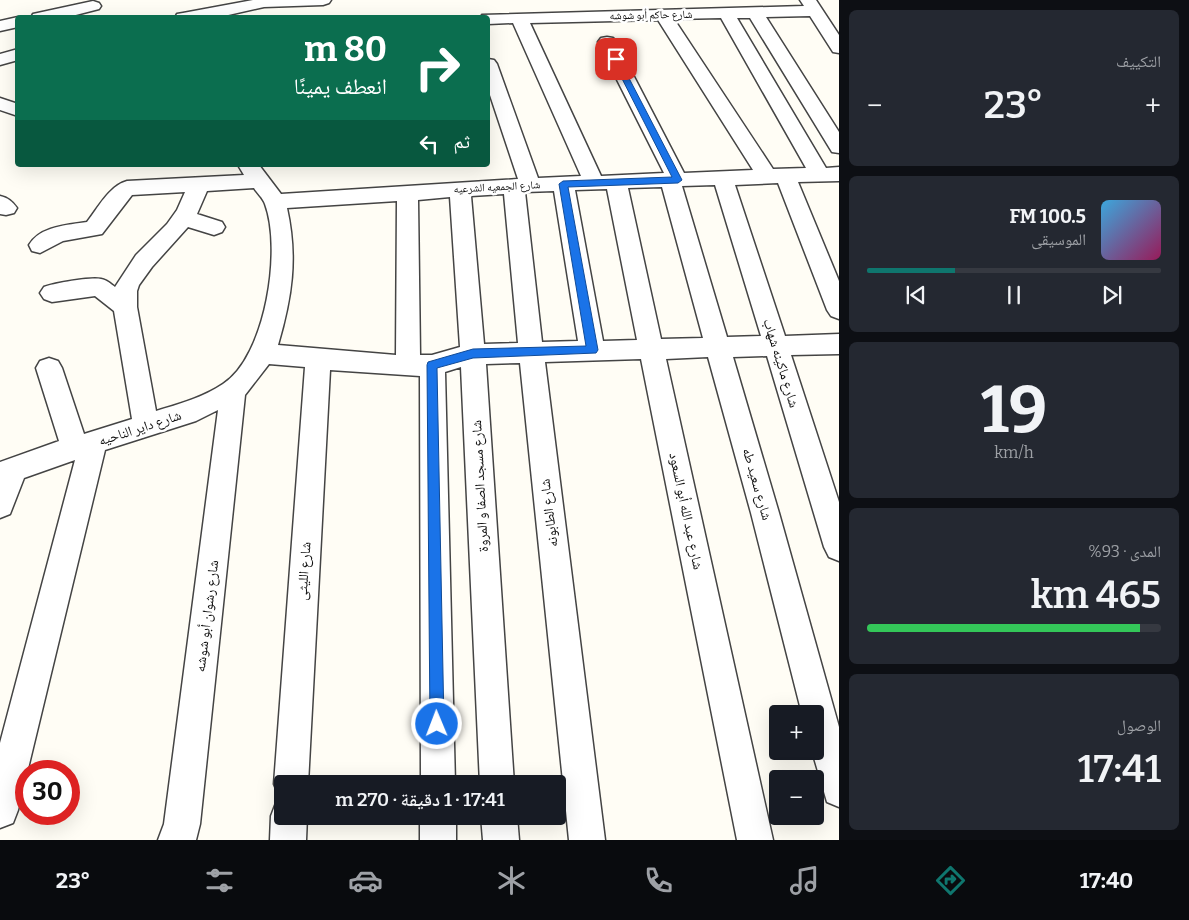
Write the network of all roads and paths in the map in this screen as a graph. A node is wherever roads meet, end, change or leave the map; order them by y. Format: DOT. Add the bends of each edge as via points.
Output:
graph roads {
  1 [pos="323,0"];
  2 [pos="91,3"];
  3 [pos="248,4"];
  4 [pos="812,6"];
  5 [pos="726,13"];
  6 [pos="755,13"];
  7 [pos="49,15"];
  8 [pos="102,15"];
  9 [pos="197,15"];
  10 [pos="285,15"];
  11 [pos="663,15"];
  12 [pos="519,18"];
  13 [pos="490,19"];
  14 [pos="15,23"];
  15 [pos="0,26"];
  16 [pos="607,42"];
  17 [pos="839,48"];
  18 [pos="15,55"];
  19 [pos="0,60"];
  20 [pos="490,77"];
  21 [pos="0,104"];
  22 [pos="15,109"];
  23 [pos="496,115"];
  24 [pos="839,147"];
  25 [pos="254,173"];
  26 [pos="834,175"];
  27 [pos="776,176"];
  28 [pos="723,178"];
  29 [pos="674,180"];
  30 [pos="605,182"];
  31 [pos="199,184"];
  32 [pos="563,184"];
  33 [pos="522,185"];
  34 [pos="460,189"];
  35 [pos="407,193"];
  36 [pos="275,202"];
  37 [pos="183,218"];
  38 [pos="214,227"];
  39 [pos="40,246"];
  40 [pos="52,293"];
  41 [pos="125,307"];
  42 [pos="839,310"];
  43 [pos="839,344"];
  44 [pos="776,346"];
  45 [pos="718,347"];
  46 [pos="652,349"];
  47 [pos="592,350"];
  48 [pos="531,352"];
  49 [pos="263,354"];
  50 [pos="473,354"];
  51 [pos="318,359"];
  52 [pos="420,366"];
  53 [pos="49,368"];
  54 [pos="233,391"];
  55 [pos="146,426"];
  56 [pos="84,445"];
  57 [pos="7,472"];
  58 [pos="0,505"];
  59 [pos="839,547"];
  60 [pos="292,775"];
  61 [pos="438,775"];
  62 [pos="496,775"];
  63 [pos="839,790"];
  64 [pos="0,810"];
  65 [pos="289,825"];
  66 [pos="438,825"];
  67 [pos="500,825"];
  68 [pos="176,840"];
  69 [pos="288,840"];
  70 [pos="438,840"];
  71 [pos="501,840"];
  72 [pos="587,840"];
  73 [pos="755,840"];
  1 -- 3 [label="street"];
  2 -- 7 [label="street"];
  2 -- 8 [label="street"];
  3 -- 9 [label="street"];
  3 -- 10 [label="street"];
  4 -- 6 [label="street, شارع حاكم أبو شوشه"];
  4 -- 17 [label="street"];
  5 -- 6 [label="street, شارع حاكم أبو شوشه"];
  5 -- 11 [label="street, شارع حاكم أبو شوشه"];
  5 -- 26 [label="street"];
  6 -- 24 [label="street"];
  11 -- 12 [label="street, شارع حاكم أبو شوشه"];
  11 -- 27 [label="street"];
  12 -- 13 [label="street, شارع حاكم أبو شوشه"];
  12 -- 30 [label="street, شارع عبد الله أبو السعود"];
  14 -- 15 [label="street"];
  16 -- 29 [label="street, شارع سعيد طه"];
  18 -- 19 [label="street"];
  20 -- 23 [label="street, شارع الطابونه"];
  21 -- 22 [label="street"];
  23 -- 33 [label="street, شارع الطابونه"];
  25 -- 31 [label="street"];
  25 -- 36 [label="street"];
  26 -- 27 [label="street, شارع الجمعيه الشرعيه"];
  27 -- 28 [label="street, شارع الجمعيه الشرعيه"];
  27 -- 42 [label="street"];
  28 -- 29 [label="street, شارع الجمعيه الشرعيه"];
  28 -- 44 [label="street, شارع ماكينه شهاب"];
  29 -- 30 [label="street, شارع الجمعيه الشرعيه"];
  29 -- 45 [label="street, شارع سعيد طه"];
  30 -- 32 [label="street, شارع الجمعيه الشرعيه"];
  30 -- 46 [label="street, شارع عبد الله أبو السعود"];
  31 -- 37 [label="street"];
  31 -- 39 [label="street" via="127,188 94,229 58,234"];
  32 -- 33 [label="street, شارع الجمعيه الشرعيه"];
  32 -- 47 [label="street"];
  33 -- 34 [label="street, شارع الجمعيه الشرعيه"];
  33 -- 48 [label="street, شارع الطابونه"];
  34 -- 35 [label="street, شارع الجمعيه الشرعيه"];
  34 -- 50 [label="street, شارع مسجد الصفا و المروة"];
  35 -- 36 [label="street, شارع الجمعيه الشرعيه"];
  35 -- 52 [label="street"];
  36 -- 49 [label="street, شارع داير الناحيه" via="282,236 282,273 276,312"];
  37 -- 38 [label="street"];
  37 -- 41 [label="street" via="130,281 125,291"];
  40 -- 41 [label="street" via="99,287"];
  41 -- 55 [label="street"];
  43 -- 44 [label="street"];
  44 -- 45 [label="street"];
  44 -- 59 [label="street, شارع ماكينه شهاب"];
  45 -- 46 [label="street"];
  45 -- 63 [label="street, شارع سعيد طه"];
  46 -- 47 [label="street"];
  46 -- 73 [label="street, شارع عبد الله أبو السعود"];
  47 -- 48 [label="street"];
  48 -- 50 [label="street"];
  48 -- 72 [label="street, شارع الطابونه"];
  49 -- 51 [label="street"];
  49 -- 54 [label="street, شارع داير الناحيه"];
  50 -- 52 [label="street"];
  50 -- 62 [label="street, شارع مسجد الصفا و المروة"];
  51 -- 52 [label="street"];
  51 -- 60 [label="street, شارع الليثى"];
  52 -- 61 [label="street"];
  53 -- 56 [label="street"];
  54 -- 55 [label="street, شارع داير الناحيه" via="188,413"];
  54 -- 68 [label="street, شارع رشوان أبو شوشه" via="182,824"];
  55 -- 56 [label="street, شارع داير الناحيه"];
  56 -- 57 [label="street, شارع داير الناحيه"];
  56 -- 64 [label="street"];
  57 -- 58 [label="street"];
  65 -- 69 [label="street"];
  66 -- 70 [label="street"];
  67 -- 71 [label="street"];
}
